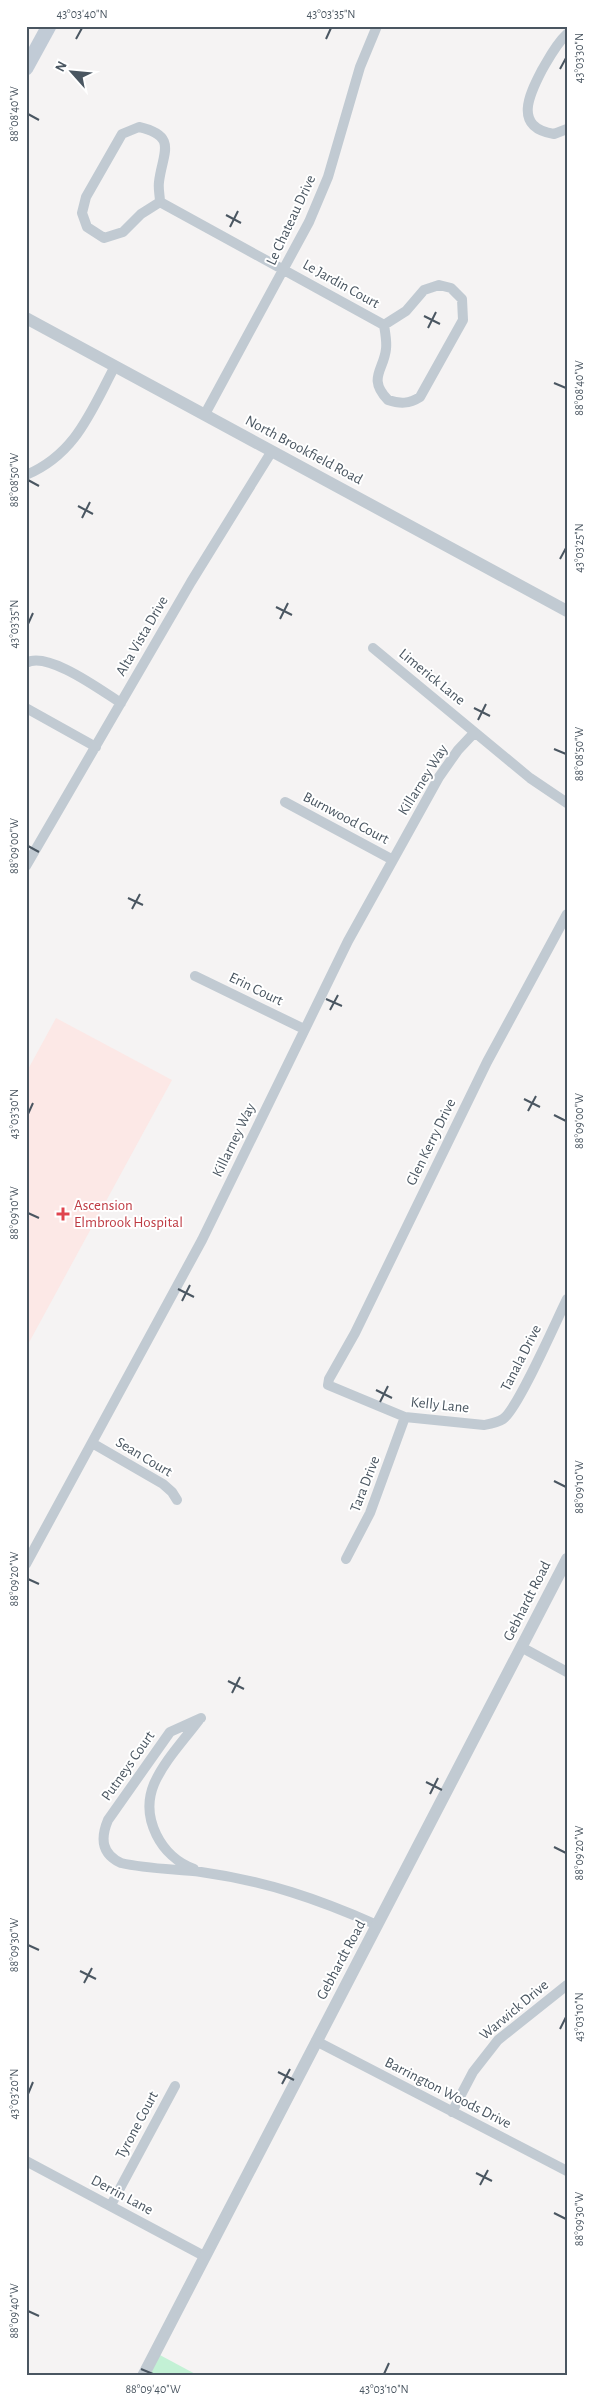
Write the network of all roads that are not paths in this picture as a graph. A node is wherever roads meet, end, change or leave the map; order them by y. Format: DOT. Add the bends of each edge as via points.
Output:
graph roads {
  1 [pos="49,26"];
  2 [pos="377,26"];
  3 [pos="567,34"];
  4 [pos="26,68"];
  5 [pos="567,129"];
  6 [pos="160,202"];
  7 [pos="284,270"];
  8 [pos="26,318"];
  9 [pos="384,325"];
  10 [pos="115,366"];
  11 [pos="205,414"];
  12 [pos="272,451"];
  13 [pos="26,475"];
  14 [pos="567,611"];
  15 [pos="373,648"];
  16 [pos="26,663"];
  17 [pos="121,702"];
  18 [pos="26,708"];
  19 [pos="474,733"];
  20 [pos="96,747"];
  21 [pos="285,802"];
  22 [pos="567,803"];
  23 [pos="393,860"];
  24 [pos="26,866"];
  25 [pos="567,914"];
  26 [pos="195,976"];
  27 [pos="304,1029"];
  28 [pos="567,1299"];
  29 [pos="328,1385"];
  30 [pos="405,1417"];
  31 [pos="494,1423"];
  32 [pos="92,1444"];
  33 [pos="177,1500"];
  34 [pos="346,1559"];
  35 [pos="567,1559"];
  36 [pos="26,1564"];
  37 [pos="521,1648"];
  38 [pos="567,1672"];
  39 [pos="202,1872"];
  40 [pos="377,1925"];
  41 [pos="567,1986"];
  42 [pos="316,2041"];
  43 [pos="175,2086"];
  44 [pos="452,2112"];
  45 [pos="26,2161"];
  46 [pos="567,2171"];
  47 [pos="111,2205"];
  48 [pos="204,2256"];
  49 [pos="143,2376"];
  1 -- 4 [label="main road"];
  2 -- 7 [label="street, Le Chateau Drive" via="358,74 328,177"];
  3 -- 5 [label="street" via="544,65 527,106 527,115 538,128 554,134"];
  6 -- 6 [label="street" via="159,182 166,146 163,138 153,130 139,127 122,134 116,142 86,197 82,213 87,227 104,238 123,232 141,214"];
  6 -- 7 [label="street, Le Jardin Court"];
  7 -- 9 [label="street, Le Jardin Court"];
  7 -- 11 [label="street, Le Chateau Drive"];
  8 -- 10 [label="street, North Brookfield Road"];
  9 -- 9 [label="street, Le Jardin Court" via="386,350 377,376 378,385 388,400 413,402 424,391 450,345 463,320 464,305 451,288 432,286"];
  10 -- 11 [label="street, North Brookfield Road"];
  10 -- 13 [label="street" via="80,431 66,450 52,462"];
  11 -- 12 [label="street, North Brookfield Road"];
  12 -- 14 [label="street, North Brookfield Road"];
  12 -- 17 [label="street, Alta Vista Drive"];
  15 -- 19 [label="street, Limerick Lane"];
  16 -- 17 [label="street" via="31,660 50,662"];
  17 -- 20 [label="street, Alta Vista Drive"];
  18 -- 20 [label="street"];
  19 -- 22 [label="street, Limerick Lane"];
  19 -- 23 [label="street, Killarney Way" via="439,777"];
  20 -- 24 [label="street, Alta Vista Drive"];
  21 -- 23 [label="street, Burnwood Court"];
  23 -- 27 [label="street, Killarney Way"];
  25 -- 29 [label="street, Glen Kerry Drive" via="487,1062"];
  26 -- 27 [label="street, Erin Court"];
  27 -- 32 [label="street, Killarney Way" via="202,1240"];
  28 -- 31 [label="street, Tanala Drive" via="517,1400 503,1419"];
  29 -- 30 [label="street, Kelly Lane"];
  30 -- 31 [label="street, Kelly Lane" via="484,1425"];
  30 -- 34 [label="street, Tara Drive" via="370,1513"];
  32 -- 33 [label="street, Sean Court" via="163,1484"];
  32 -- 36 [label="street, Killarney Way"];
  35 -- 37 [label="street, Gebhardt Road"];
  37 -- 38 [label="street"];
  37 -- 40 [label="street, Gebhardt Road"];
  39 -- 39 [label="street, Putneys Court" via="173,1857 162,1845 154,1832 150,1803 159,1774 201,1718 170,1732 108,1820 102,1842 113,1859 121,1863"];
  39 -- 40 [label="street, Putneys Court" via="300,1893"];
  40 -- 42 [label="street, Gebhardt Road"];
  41 -- 44 [label="street, Warwick Drive" via="498,2040 473,2072"];
  42 -- 44 [label="street, Barrington Woods Drive"];
  42 -- 48 [label="street, Gebhardt Road"];
  43 -- 47 [label="street, Tyrone Court"];
  44 -- 46 [label="street, Barrington Woods Drive"];
  45 -- 47 [label="street, Derrin Lane"];
  47 -- 48 [label="street, Derrin Lane"];
  48 -- 49 [label="street, Gebhardt Road"];
}
